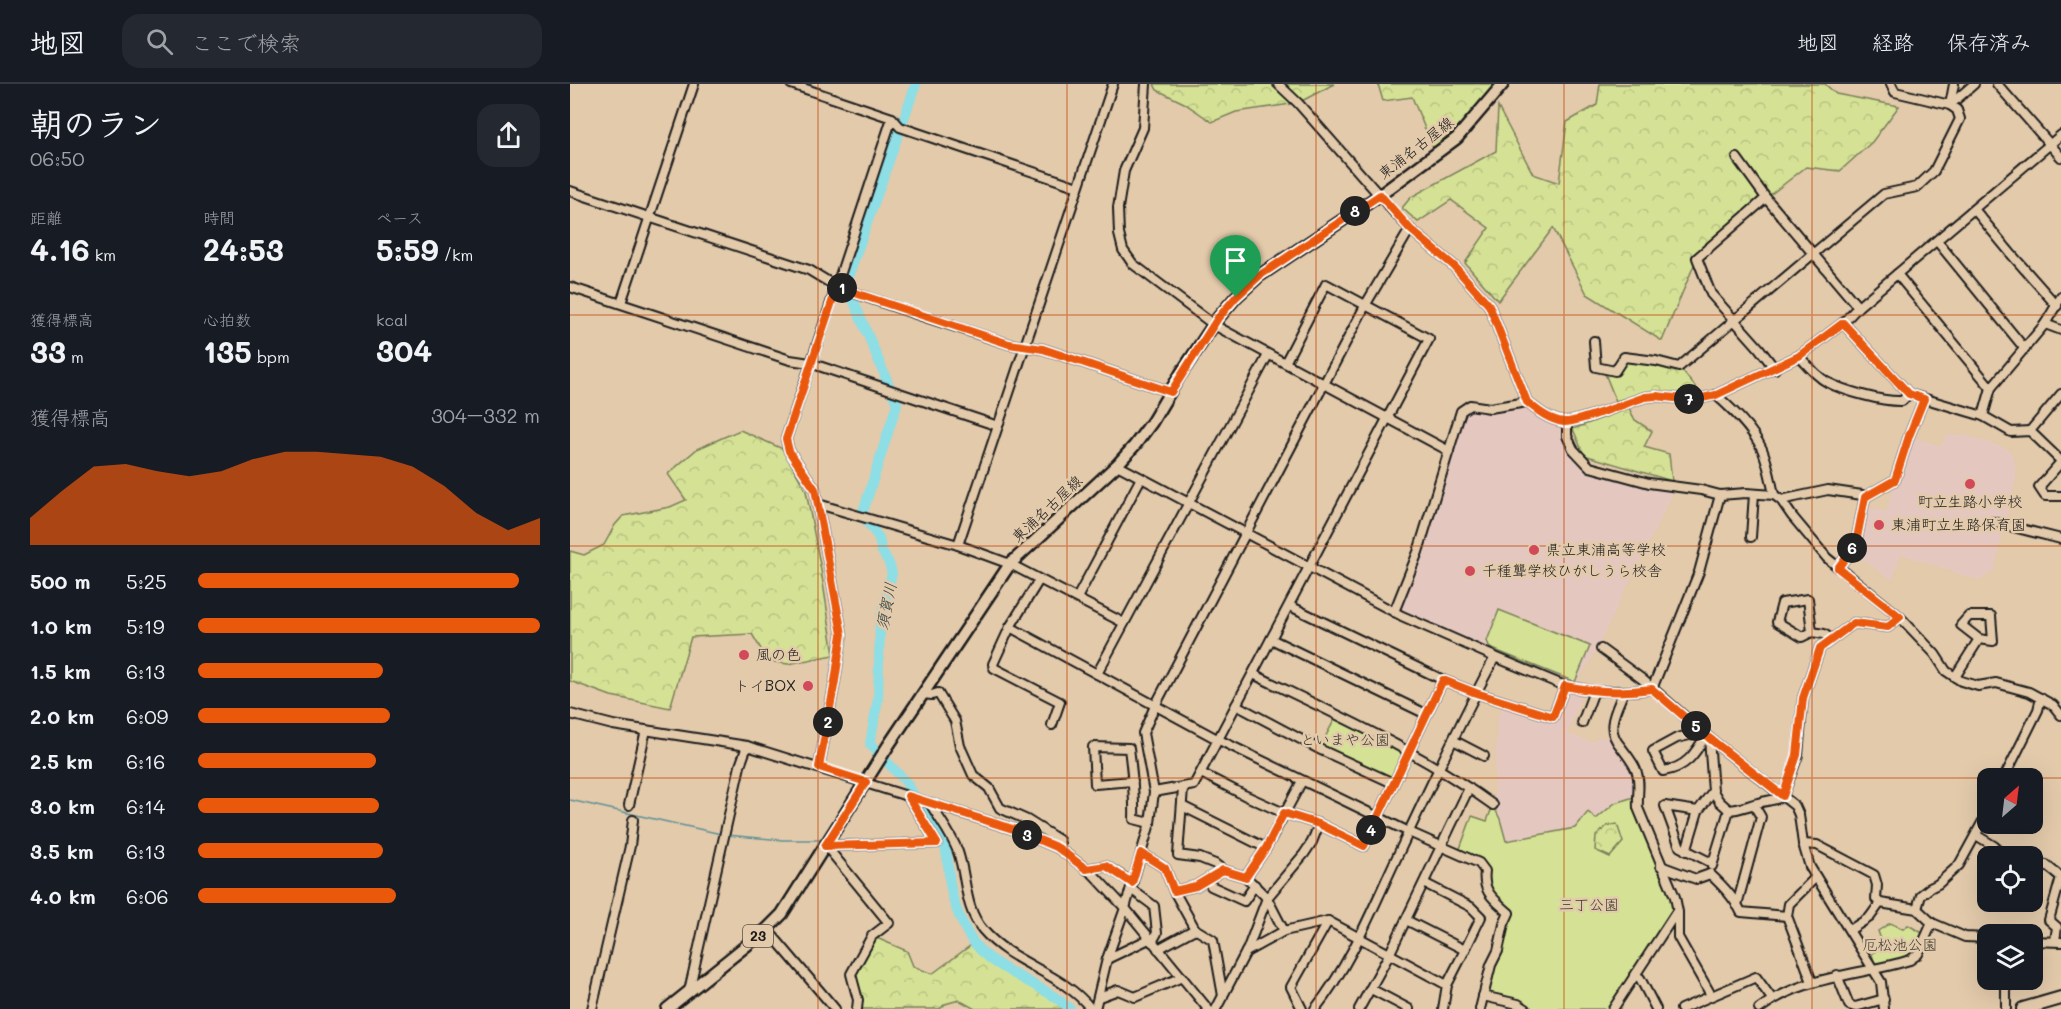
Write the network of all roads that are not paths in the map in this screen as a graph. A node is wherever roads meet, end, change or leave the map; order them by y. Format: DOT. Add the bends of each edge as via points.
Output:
graph roads {
  1 [pos="694,84"];
  2 [pos="790,84"];
  3 [pos="1113,84"];
  4 [pos="1146,84"];
  5 [pos="1278,84"];
  6 [pos="1503,84"];
  7 [pos="1891,84"];
  8 [pos="1954,84"];
  9 [pos="1974,84"];
  10 [pos="1997,84"];
  11 [pos="1950,105"];
  12 [pos="892,118"];
  13 [pos="2061,135"];
  14 [pos="2050,144"];
  15 [pos="2061,157"];
  16 [pos="1737,158"];
  17 [pos="1078,187"];
  18 [pos="570,190"];
  19 [pos="1380,195"];
  20 [pos="1766,198"];
  21 [pos="1974,209"];
  22 [pos="650,217"];
  23 [pos="1410,229"];
  24 [pos="1937,241"];
  25 [pos="1812,253"];
  26 [pos="1897,274"];
  27 [pos="570,287"];
  28 [pos="837,287"];
  29 [pos="2061,297"];
  30 [pos="621,303"];
  31 [pos="1366,304"];
  32 [pos="2057,306"];
  33 [pos="1858,307"];
  34 [pos="1735,320"];
  35 [pos="1843,323"];
  36 [pos="2045,324"];
  37 [pos="1214,326"];
  38 [pos="2061,330"];
  39 [pos="1594,340"];
  40 [pos="1024,346"];
  41 [pos="2025,349"];
  42 [pos="1268,355"];
  43 [pos="1799,356"];
  44 [pos="810,363"];
  45 [pos="1285,363"];
  46 [pos="1774,369"];
  47 [pos="1325,385"];
  48 [pos="1991,388"];
  49 [pos="1171,392"];
  50 [pos="1909,394"];
  51 [pos="2061,394"];
  52 [pos="1716,395"];
  53 [pos="1924,399"];
  54 [pos="1527,402"];
  55 [pos="1983,416"];
  56 [pos="1387,418"];
  57 [pos="1567,423"];
  58 [pos="998,426"];
  59 [pos="2030,432"];
  60 [pos="1449,451"];
  61 [pos="2061,461"];
  62 [pos="1117,465"];
  63 [pos="1141,478"];
  64 [pos="1720,495"];
  65 [pos="1754,495"];
  66 [pos="2061,496"];
  67 [pos="1778,497"];
  68 [pos="1865,497"];
  69 [pos="1188,502"];
  70 [pos="818,504"];
  71 [pos="1993,522"];
  72 [pos="1247,533"];
  73 [pos="1751,537"];
  74 [pos="2061,539"];
  75 [pos="958,545"];
  76 [pos="1010,564"];
  77 [pos="1310,567"];
  78 [pos="1838,568"];
  79 [pos="1039,580"];
  80 [pos="1077,598"];
  81 [pos="1290,606"];
  82 [pos="1394,612"];
  83 [pos="1900,617"];
  84 [pos="1124,623"];
  85 [pos="1010,627"];
  86 [pos="1812,632"];
  87 [pos="1271,639"];
  88 [pos="1831,639"];
  89 [pos="1979,639"];
  90 [pos="1601,649"];
  91 [pos="1495,657"];
  92 [pos="1097,674"];
  93 [pos="1253,674"];
  94 [pos="1955,676"];
  95 [pos="1443,680"];
  96 [pos="1565,686"];
  97 [pos="1652,689"];
  98 [pos="1594,691"];
  99 [pos="1624,691"];
  100 [pos="1476,693"];
  101 [pos="922,694"];
  102 [pos="2041,698"];
  103 [pos="1236,705"];
  104 [pos="1155,706"];
  105 [pos="570,714"];
  106 [pos="1426,714"];
  107 [pos="2061,715"];
  108 [pos="1582,723"];
  109 [pos="1052,725"];
  110 [pos="646,730"];
  111 [pos="1705,735"];
  112 [pos="1217,739"];
  113 [pos="1452,740"];
  114 [pos="747,746"];
  115 [pos="1409,751"];
  116 [pos="1484,756"];
  117 [pos="819,767"];
  118 [pos="2009,768"];
  119 [pos="1438,769"];
  120 [pos="1201,773"];
  121 [pos="1133,781"];
  122 [pos="1302,781"];
  123 [pos="866,782"];
  124 [pos="1393,783"];
  125 [pos="1183,788"];
  126 [pos="1469,788"];
  127 [pos="1713,791"];
  128 [pos="1154,792"];
  129 [pos="908,796"];
  130 [pos="1783,796"];
  131 [pos="930,803"];
  132 [pos="628,805"];
  133 [pos="1493,805"];
  134 [pos="1754,805"];
  135 [pos="1182,806"];
  136 [pos="1729,810"];
  137 [pos="1698,811"];
  138 [pos="1284,813"];
  139 [pos="1377,817"];
  140 [pos="633,820"];
  141 [pos="1150,824"];
  142 [pos="1319,824"];
  143 [pos="1409,832"];
  144 [pos="1976,835"];
  145 [pos="828,842"];
  146 [pos="1803,844"];
  147 [pos="1994,846"];
  148 [pos="1441,847"];
  149 [pos="1058,848"];
  150 [pos="1266,848"];
  151 [pos="1686,851"];
  152 [pos="1141,853"];
  153 [pos="1712,863"];
  154 [pos="2043,865"];
  155 [pos="1661,866"];
  156 [pos="1086,869"];
  157 [pos="1223,870"];
  158 [pos="1710,874"];
  159 [pos="1816,876"];
  160 [pos="1246,877"];
  161 [pos="2061,877"];
  162 [pos="1424,882"];
  163 [pos="1255,885"];
  164 [pos="1132,886"];
  165 [pos="1211,886"];
  166 [pos="1174,891"];
  167 [pos="1268,898"];
  168 [pos="1880,903"];
  169 [pos="1737,905"];
  170 [pos="1125,908"];
  171 [pos="1917,909"];
  172 [pos="1677,910"];
  173 [pos="1787,916"];
  174 [pos="1406,920"];
  175 [pos="1328,921"];
  176 [pos="1932,923"];
  177 [pos="767,929"];
  178 [pos="1195,929"];
  179 [pos="1850,930"];
  180 [pos="1284,931"];
  181 [pos="1977,937"];
  182 [pos="1359,938"];
  183 [pos="1150,940"];
  184 [pos="2043,941"];
  185 [pos="2058,942"];
  186 [pos="1158,949"];
  187 [pos="1465,950"];
  188 [pos="1246,952"];
  189 [pos="1389,955"];
  190 [pos="1107,959"];
  191 [pos="1873,968"];
  192 [pos="1634,975"];
  193 [pos="1837,975"];
  194 [pos="1182,977"];
  195 [pos="1812,982"];
  196 [pos="1447,985"];
  197 [pos="1371,989"];
  198 [pos="2006,990"];
  199 [pos="689,991"];
  200 [pos="1223,996"];
  201 [pos="1483,996"];
  202 [pos="1711,996"];
  203 [pos="1099,997"];
  204 [pos="2061,998"];
  205 [pos="1772,999"];
  206 [pos="1884,999"];
  207 [pos="2046,1006"];
  208 [pos="592,1009"];
  209 [pos="667,1009"];
  210 [pos="835,1009"];
  211 [pos="857,1009"];
  212 [pos="1093,1009"];
  213 [pos="1208,1009"];
  214 [pos="1216,1009"];
  215 [pos="1302,1009"];
  216 [pos="1315,1009"];
  217 [pos="1359,1009"];
  218 [pos="1409,1009"];
  219 [pos="1443,1009"];
  220 [pos="1480,1009"];
  221 [pos="1526,1009"];
  222 [pos="1613,1009"];
  223 [pos="1656,1009"];
  224 [pos="1681,1009"];
  225 [pos="1759,1009"];
  226 [pos="1884,1009"];
  227 [pos="2006,1009"];
  228 [pos="2023,1009"];
  1 -- 22 [label="street"];
  2 -- 12 [label="street"];
  3 -- 17 [label="street"];
  4 -- 37 [label="street" via="1142,135 1120,188 1118,216 1123,250 1133,264"];
  5 -- 19 [label="street"];
  6 -- 19 [label="main road, 東浦名古屋線 / 23" via="1457,138"];
  7 -- 11 [label="street" via="1895,92"];
  8 -- 11 [label="street"];
  9 -- 11 [label="street"];
  10 -- 14 [label="street"];
  11 -- 25 [label="street" via="1960,119 1934,171 1917,187 1884,194"];
  12 -- 17 [label="street" via="900,127"];
  12 -- 28 [label="street"];
  13 -- 14 [label="street"];
  14 -- 15 [label="street"];
  14 -- 21 [label="street"];
  16 -- 20 [label="street"];
  17 -- 40 [label="street"];
  18 -- 22 [label="street"];
  19 -- 23 [label="street"];
  19 -- 37 [label="main road, 東浦名古屋線 / 23" via="1259,276 1236,297"];
  20 -- 25 [label="street"];
  20 -- 34 [label="street" via="1697,258 1711,294"];
  21 -- 24 [label="street"];
  21 -- 32 [label="street"];
  22 -- 28 [label="street" via="809,270"];
  22 -- 30 [label="street"];
  23 -- 31 [label="street"];
  23 -- 54 [label="street" via="1454,266 1489,305"];
  24 -- 26 [label="street"];
  24 -- 41 [label="street"];
  25 -- 33 [label="street"];
  25 -- 34 [label="street"];
  26 -- 33 [label="street"];
  26 -- 48 [label="street"];
  27 -- 30 [label="street"];
  28 -- 40 [label="street"];
  28 -- 44 [label="street"];
  29 -- 32 [label="street"];
  30 -- 44 [label="street" via="790,360"];
  31 -- 45 [label="street" via="1326,284"];
  31 -- 47 [label="street"];
  31 -- 56 [label="street" via="1430,339"];
  32 -- 36 [label="street"];
  33 -- 35 [label="street"];
  34 -- 39 [label="street" via="1679,367 1624,357 1615,371 1596,367"];
  34 -- 46 [label="street"];
  35 -- 43 [label="street"];
  35 -- 50 [label="street"];
  36 -- 38 [label="street"];
  36 -- 41 [label="street"];
  37 -- 42 [label="street"];
  37 -- 49 [label="main road, 東浦名古屋線 / 23"];
  40 -- 49 [label="street"];
  40 -- 58 [label="street"];
  41 -- 48 [label="street"];
  42 -- 45 [label="street"];
  42 -- 69 [label="street"];
  43 -- 46 [label="street"];
  43 -- 50 [label="street" via="1828,382 1845,388 1890,402 1902,401"];
  44 -- 58 [label="street"];
  44 -- 70 [label="street" via="786,439 789,451 815,489"];
  45 -- 47 [label="street"];
  46 -- 52 [label="street"];
  47 -- 56 [label="street"];
  47 -- 72 [label="street"];
  48 -- 55 [label="street"];
  49 -- 62 [label="main road, 東浦名古屋線 / 23"];
  50 -- 53 [label="street"];
  51 -- 59 [label="street"];
  52 -- 57 [label="street" via="1693,400 1645,397"];
  52 -- 67 [label="street" via="1756,439"];
  53 -- 55 [label="street"];
  53 -- 68 [label="street" via="1895,480"];
  54 -- 57 [label="street" via="1539,412"];
  54 -- 60 [label="street" via="1490,408 1470,405 1461,411"];
  55 -- 59 [label="street" via="2011,432"];
  56 -- 60 [label="street"];
  56 -- 77 [label="street"];
  57 -- 64 [label="street" via="1567,436 1590,467 1650,483"];
  58 -- 75 [label="street"];
  59 -- 61 [label="street"];
  60 -- 82 [label="street" via="1418,552"];
  61 -- 66 [label="street" via="2039,487 2044,496"];
  62 -- 63 [label="street"];
  62 -- 76 [label="main road, 東浦名古屋線 / 23"];
  63 -- 69 [label="street"];
  63 -- 80 [label="street"];
  64 -- 65 [label="street"];
  64 -- 97 [label="street" via="1699,572"];
  65 -- 67 [label="street"];
  65 -- 73 [label="street"];
  67 -- 68 [label="street" via="1828,490"];
  67 -- 78 [label="street"];
  68 -- 78 [label="street" via="1856,543"];
  69 -- 72 [label="street"];
  69 -- 84 [label="street"];
  70 -- 75 [label="street"];
  70 -- 117 [label="street" via="842,634"];
  71 -- 74 [label="street"];
  72 -- 77 [label="street"];
  72 -- 104 [label="street"];
  75 -- 76 [label="street"];
  76 -- 79 [label="street"];
  76 -- 101 [label="main road, 東浦名古屋線 / 23"];
  77 -- 81 [label="street"];
  77 -- 82 [label="street"];
  78 -- 83 [label="street"];
  79 -- 80 [label="street"];
  79 -- 85 [label="street"];
  80 -- 84 [label="street"];
  81 -- 87 [label="street"];
  81 -- 95 [label="street"];
  82 -- 91 [label="street"];
  83 -- 88 [label="street" via="1888,627 1854,623"];
  83 -- 94 [label="street" via="1946,671"];
  84 -- 92 [label="street"];
  85 -- 92 [label="street"];
  85 -- 109 [label="street" via="994,668 1059,702"];
  86 -- 86 [label="street" via="1808,599 1782,603 1777,622 1802,637"];
  86 -- 88 [label="street"];
  87 -- 93 [label="street"];
  87 -- 106 [label="street"];
  88 -- 130 [label="street" via="1820,648 1803,698 1797,755"];
  89 -- 89 [label="street" via="1993,641 1991,616 1969,616 1961,625"];
  89 -- 94 [label="street"];
  90 -- 97 [label="street"];
  91 -- 96 [label="street"];
  91 -- 100 [label="street"];
  92 -- 104 [label="street"];
  93 -- 103 [label="street"];
  93 -- 115 [label="street"];
  94 -- 102 [label="street" via="1978,686 1996,682"];
  95 -- 100 [label="street"];
  95 -- 106 [label="street"];
  96 -- 98 [label="street"];
  96 -- 100 [label="street" via="1553,717"];
  97 -- 99 [label="street"];
  97 -- 111 [label="street"];
  98 -- 99 [label="street"];
  98 -- 108 [label="street"];
  99 -- 155 [label="street" via="1612,722 1613,738 1636,770 1638,808"];
  100 -- 113 [label="street"];
  101 -- 123 [label="main road, 東浦名古屋線 / 23"];
  101 -- 149 [label="street" via="938,693 955,720 960,746 974,775 989,788 1000,808 1054,836 1059,840"];
  102 -- 107 [label="street"];
  102 -- 118 [label="street"];
  103 -- 112 [label="street"];
  103 -- 124 [label="street"];
  104 -- 112 [label="street"];
  104 -- 128 [label="street" via="1143,733"];
  105 -- 110 [label="street"];
  106 -- 115 [label="street"];
  110 -- 114 [label="street"];
  110 -- 132 [label="street"];
  111 -- 111 [label="street" via="1677,738 1653,751 1663,771 1675,770 1686,762"];
  111 -- 127 [label="street"];
  111 -- 130 [label="street"];
  112 -- 120 [label="street"];
  112 -- 122 [label="street"];
  113 -- 116 [label="street"];
  113 -- 119 [label="street"];
  114 -- 117 [label="street"];
  114 -- 199 [label="street"];
  115 -- 119 [label="street"];
  115 -- 124 [label="street"];
  117 -- 123 [label="street"];
  119 -- 126 [label="street"];
  119 -- 143 [label="street"];
  120 -- 125 [label="street" via="1194,785"];
  120 -- 138 [label="street"];
  121 -- 121 [label="street" via="1129,748 1093,747 1095,784"];
  121 -- 141 [label="street" via="1134,819"];
  122 -- 138 [label="street"];
  122 -- 139 [label="street"];
  123 -- 129 [label="street"];
  123 -- 145 [label="main road, 東浦名古屋線 / 23"];
  124 -- 139 [label="street"];
  125 -- 128 [label="street"];
  125 -- 135 [label="street"];
  126 -- 133 [label="street"];
  126 -- 148 [label="street"];
  127 -- 136 [label="street"];
  127 -- 137 [label="street"];
  128 -- 141 [label="street"];
  129 -- 131 [label="street"];
  129 -- 145 [label="street" via="937,843"];
  130 -- 134 [label="street"];
  130 -- 146 [label="street" via="1799,815"];
  131 -- 149 [label="street" via="1016,830"];
  131 -- 212 [label="street" via="958,852 972,911 982,929 1014,955 1057,978"];
  134 -- 136 [label="street"];
  134 -- 169 [label="street" via="1761,817"];
  135 -- 150 [label="street"];
  135 -- 157 [label="street" via="1178,855 1200,858"];
  136 -- 153 [label="street"];
  137 -- 151 [label="street"];
  137 -- 151 [label="street" via="1665,806 1680,847"];
  138 -- 142 [label="street"];
  138 -- 150 [label="street"];
  139 -- 142 [label="street" via="1364,846"];
  139 -- 143 [label="street"];
  140 -- 208 [label="street"];
  141 -- 152 [label="street"];
  142 -- 167 [label="street" via="1304,854"];
  143 -- 148 [label="street"];
  143 -- 182 [label="street"];
  144 -- 147 [label="street"];
  144 -- 171 [label="street" via="1959,865 1921,895"];
  145 -- 177 [label="main road, 東浦名古屋線 / 23" via="782,914"];
  145 -- 211 [label="street" via="889,923 872,936 852,974"];
  146 -- 159 [label="street"];
  146 -- 168 [label="street" via="1817,845 1874,875"];
  148 -- 162 [label="street"];
  148 -- 201 [label="street" via="1479,863 1485,871 1486,890 1509,914"];
  149 -- 156 [label="street"];
  150 -- 160 [label="street"];
  151 -- 153 [label="street"];
  152 -- 164 [label="street"];
  152 -- 166 [label="street" via="1165,868"];
  153 -- 158 [label="street"];
  154 -- 161 [label="street"];
  155 -- 158 [label="street" via="1696,879"];
  155 -- 172 [label="street"];
  156 -- 164 [label="street" via="1106,866"];
  156 -- 170 [label="street"];
  157 -- 160 [label="street"];
  157 -- 166 [label="street" via="1196,886"];
  158 -- 169 [label="street"];
  159 -- 173 [label="street" via="1789,904"];
  159 -- 179 [label="street"];
  160 -- 163 [label="street"];
  161 -- 185 [label="street" via="2049,920 2057,927"];
  162 -- 174 [label="street"];
  162 -- 187 [label="street" via="1481,917"];
  163 -- 165 [label="street" via="1244,902"];
  163 -- 167 [label="street"];
  164 -- 170 [label="street"];
  164 -- 183 [label="street" via="1154,906 1157,933"];
  166 -- 178 [label="street"];
  167 -- 180 [label="street"];
  167 -- 188 [label="street"];
  168 -- 171 [label="street"];
  168 -- 179 [label="street" via="1870,917"];
  169 -- 173 [label="street" via="1741,912"];
  170 -- 183 [label="street"];
  170 -- 190 [label="street"];
  171 -- 176 [label="street"];
  172 -- 192 [label="street"];
  172 -- 202 [label="street" via="1678,937"];
  173 -- 195 [label="street"];
  174 -- 187 [label="street"];
  174 -- 189 [label="street"];
  175 -- 180 [label="street"];
  175 -- 182 [label="street"];
  175 -- 215 [label="street" via="1291,987"];
  176 -- 181 [label="street"];
  176 -- 191 [label="street" via="1918,954 1911,960"];
  177 -- 199 [label="main road, 東浦名古屋線 / 23"];
  177 -- 210 [label="street"];
  178 -- 186 [label="street"];
  178 -- 200 [label="street" via="1213,940"];
  179 -- 191 [label="street"];
  180 -- 188 [label="street"];
  182 -- 189 [label="street"];
  182 -- 216 [label="street"];
  183 -- 186 [label="street"];
  183 -- 190 [label="street"];
  184 -- 185 [label="street"];
  186 -- 194 [label="street"];
  187 -- 196 [label="street"];
  188 -- 200 [label="street"];
  189 -- 196 [label="street"];
  189 -- 197 [label="street"];
  190 -- 203 [label="street"];
  191 -- 193 [label="street"];
  191 -- 206 [label="street"];
  192 -- 222 [label="street"];
  192 -- 223 [label="street" via="1640,978"];
  193 -- 195 [label="street"];
  193 -- 206 [label="street" via="1849,1005 1856,1007"];
  194 -- 203 [label="street" via="1135,997 1118,990"];
  194 -- 213 [label="street"];
  195 -- 205 [label="street"];
  196 -- 219 [label="street"];
  197 -- 217 [label="street"];
  197 -- 218 [label="street"];
  198 -- 227 [label="street"];
  199 -- 209 [label="main road, 東浦名古屋線 / 23"];
  200 -- 214 [label="street"];
  201 -- 220 [label="street"];
  201 -- 221 [label="street"];
  202 -- 205 [label="street" via="1756,977"];
  202 -- 224 [label="street"];
  203 -- 212 [label="street"];
  204 -- 207 [label="highway"];
  205 -- 225 [label="street"];
  206 -- 226 [label="street"];
  207 -- 228 [label="highway"];
}
